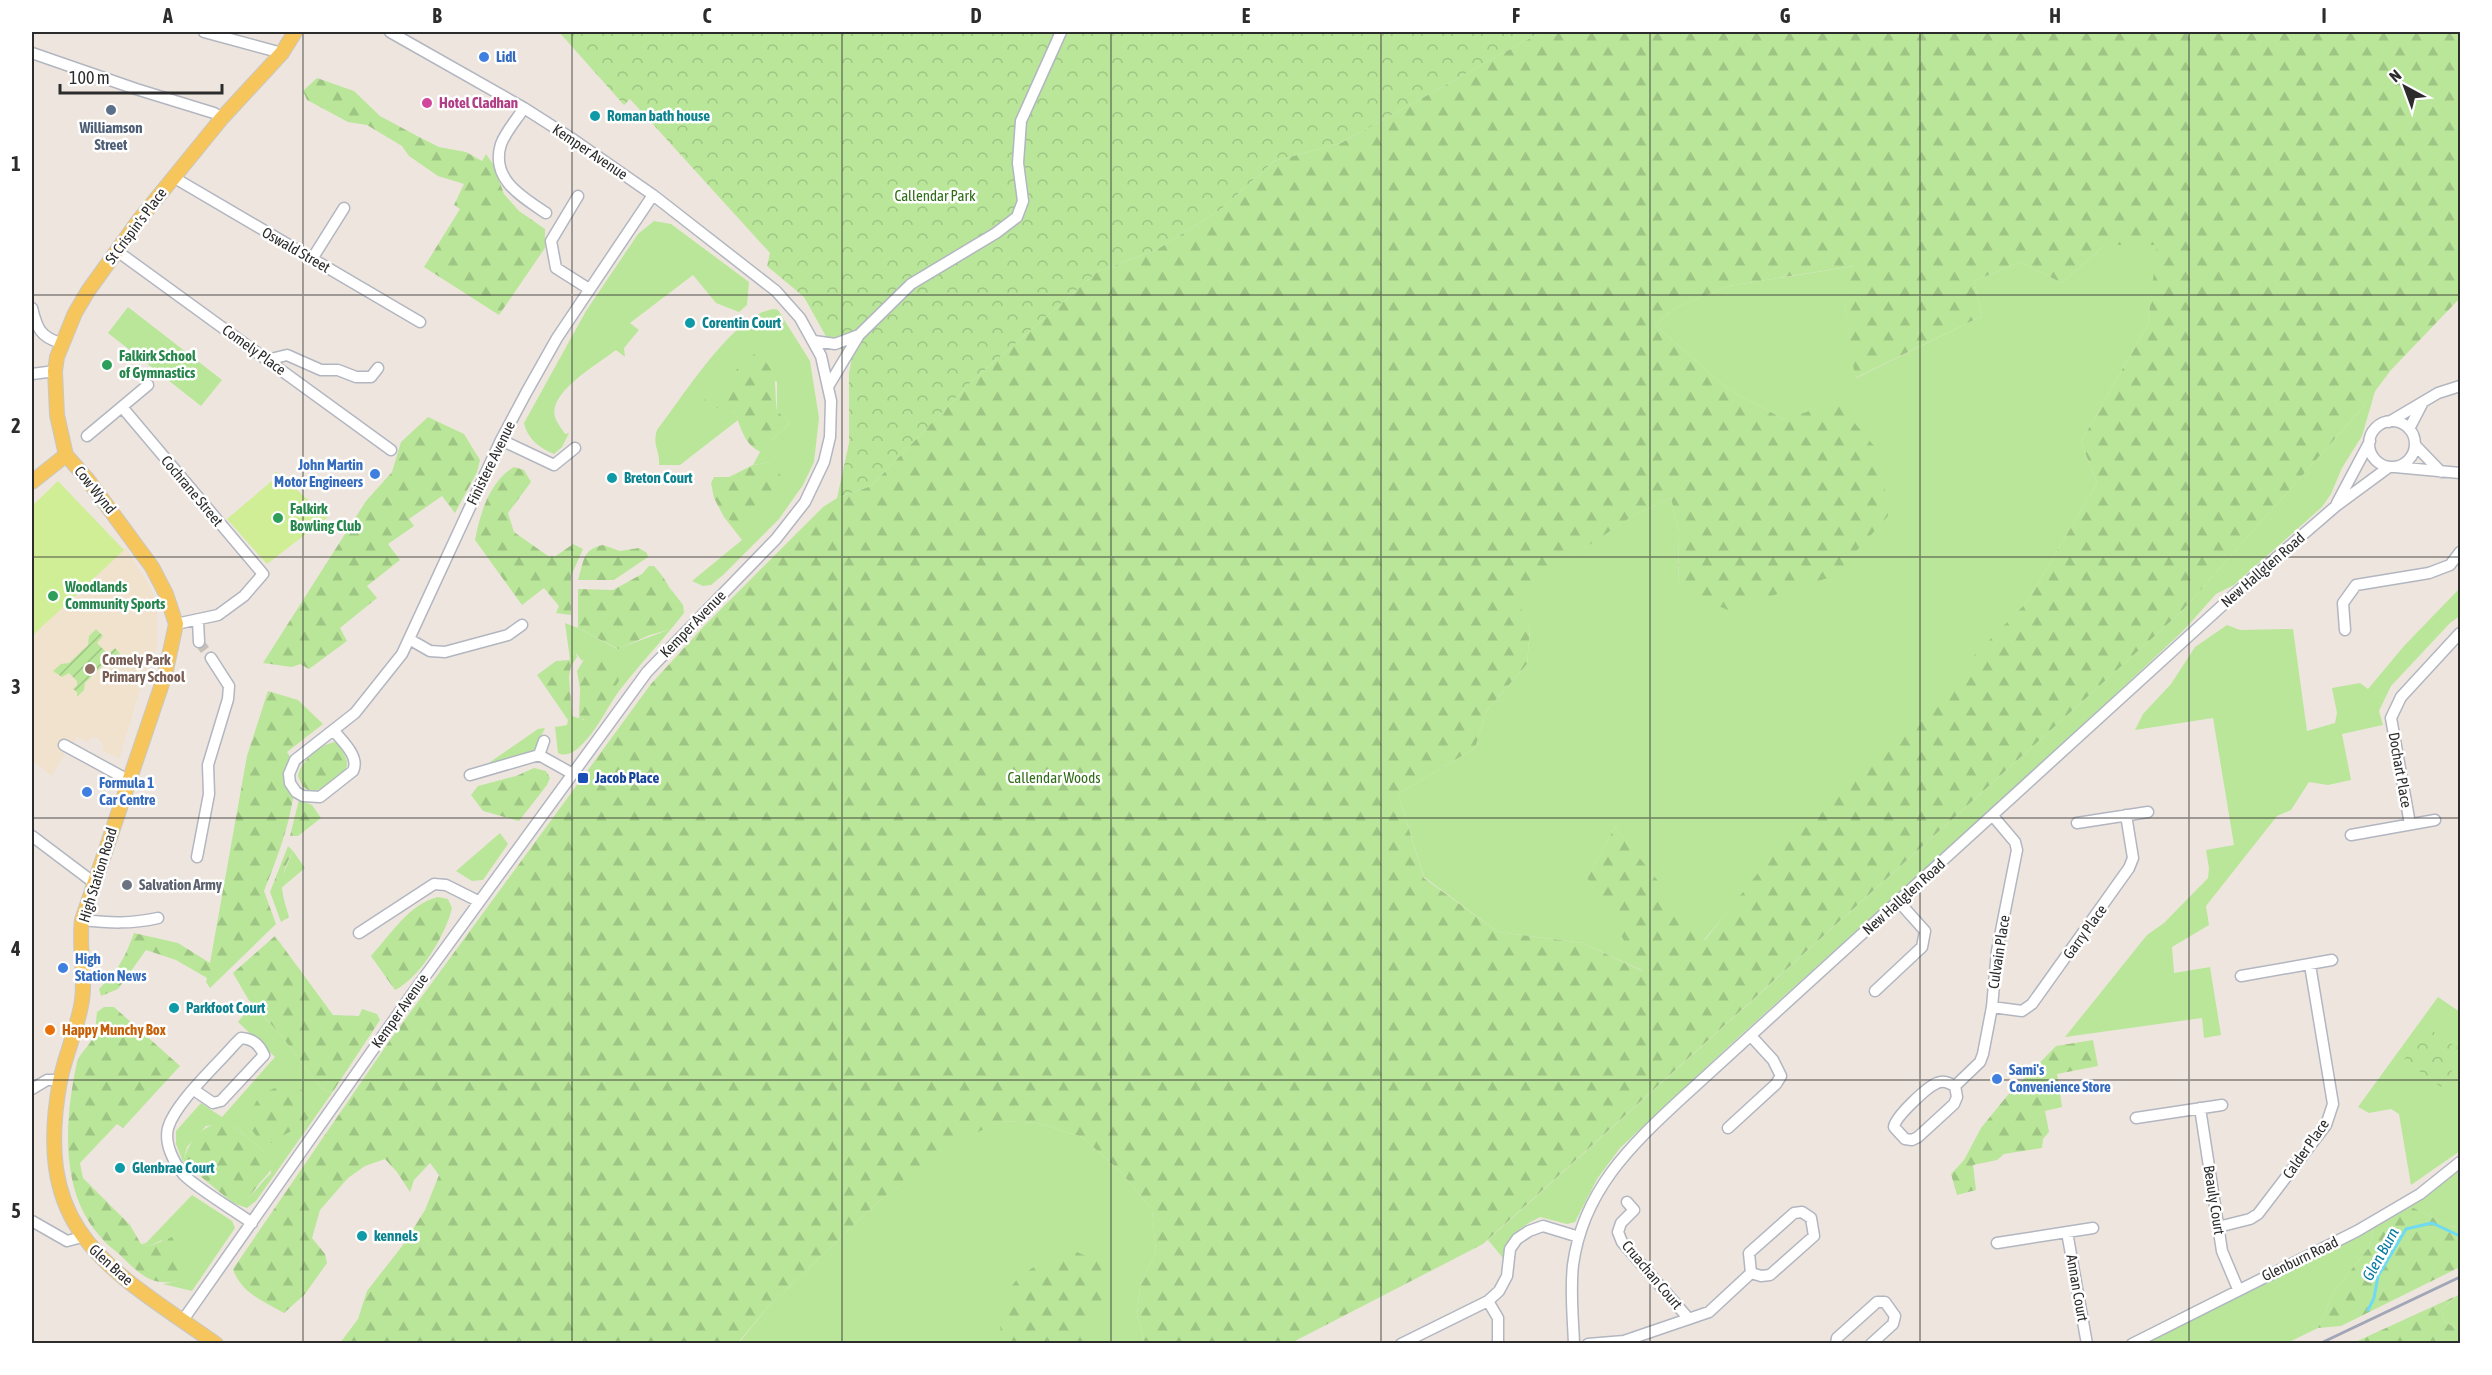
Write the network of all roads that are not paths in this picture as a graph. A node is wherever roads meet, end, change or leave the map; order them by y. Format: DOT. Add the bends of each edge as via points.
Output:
graph roads {
  1 [pos="204,32"];
  2 [pos="295,32"];
  3 [pos="390,32"];
  4 [pos="1061,32"];
  5 [pos="32,53"];
  6 [pos="282,53"];
  7 [pos="524,108"];
  8 [pos="222,118"];
  9 [pos="173,177"];
  10 [pos="653,195"];
  11 [pos="578,196"];
  12 [pos="344,208"];
  13 [pos="546,213"];
  14 [pos="117,251"];
  15 [pos="312,259"];
  16 [pos="589,289"];
  17 [pos="32,308"];
  18 [pos="420,322"];
  19 [pos="859,335"];
  20 [pos="814,341"];
  21 [pos="61,343"];
  22 [pos="267,360"];
  23 [pos="378,368"];
  24 [pos="55,371"];
  25 [pos="32,374"];
  26 [pos="148,385"];
  27 [pos="829,385"];
  28 [pos="2460,386"];
  29 [pos="2423,402"];
  30 [pos="122,407"];
  31 [pos="2388,422"];
  32 [pos="2409,429"];
  33 [pos="87,436"];
  34 [pos="501,440"];
  35 [pos="2370,441"];
  36 [pos="2415,446"];
  37 [pos="575,448"];
  38 [pos="391,450"];
  39 [pos="66,455"];
  40 [pos="2392,467"];
  41 [pos="2441,472"];
  42 [pos="2460,473"];
  43 [pos="32,482"];
  44 [pos="2336,506"];
  45 [pos="2460,552"];
  46 [pos="198,620"];
  47 [pos="176,624"];
  48 [pos="522,625"];
  49 [pos="2345,630"];
  50 [pos="2460,633"];
  51 [pos="409,639"];
  52 [pos="199,642"];
  53 [pos="211,658"];
  54 [pos="334,731"];
  55 [pos="544,741"];
  56 [pos="63,745"];
  57 [pos="539,755"];
  58 [pos="573,774"];
  59 [pos="470,775"];
  60 [pos="130,781"];
  61 [pos="2148,812"];
  62 [pos="2126,815"];
  63 [pos="1993,816"];
  64 [pos="2435,820"];
  65 [pos="2078,823"];
  66 [pos="2410,824"];
  67 [pos="2350,835"];
  68 [pos="32,836"];
  69 [pos="197,857"];
  70 [pos="93,882"];
  71 [pos="478,901"];
  72 [pos="1899,902"];
  73 [pos="158,918"];
  74 [pos="82,920"];
  75 [pos="359,933"];
  76 [pos="2332,960"];
  77 [pos="2310,964"];
  78 [pos="2241,976"];
  79 [pos="1875,991"];
  80 [pos="1992,1007"];
  81 [pos="1751,1036"];
  82 [pos="61,1080"];
  83 [pos="1955,1086"];
  84 [pos="32,1089"];
  85 [pos="194,1090"];
  86 [pos="2222,1105"];
  87 [pos="2200,1108"];
  88 [pos="2136,1118"];
  89 [pos="1728,1128"];
  90 [pos="2460,1162"];
  91 [pos="1627,1202"];
  92 [pos="32,1221"];
  93 [pos="252,1223"];
  94 [pos="2218,1227"];
  95 [pos="2093,1228"];
  96 [pos="2067,1232"];
  97 [pos="1579,1237"];
  98 [pos="82,1238"];
  99 [pos="1996,1243"];
  100 [pos="1751,1273"];
  101 [pos="2238,1289"];
  102 [pos="1488,1301"];
  103 [pos="1689,1319"];
  104 [pos="183,1320"];
  105 [pos="216,1344"];
  106 [pos="1401,1344"];
  107 [pos="1498,1344"];
  108 [pos="1574,1344"];
  109 [pos="1588,1344"];
  110 [pos="1836,1344"];
  111 [pos="1871,1344"];
  112 [pos="2087,1344"];
  113 [pos="2132,1344"];
  1 -- 6 [label="street"];
  2 -- 6 [label="main road, St Crispin's Place"];
  3 -- 7 [label="street, Kemper Avenue"];
  4 -- 19 [label="street" via="1021,121 1018,163 1023,201 1017,217 911,284"];
  5 -- 8 [label="street"];
  6 -- 8 [label="main road, St Crispin's Place"];
  7 -- 10 [label="street, Kemper Avenue"];
  7 -- 13 [label="street" via="502,142 499,156 507,184"];
  8 -- 9 [label="main road, St Crispin's Place"];
  9 -- 14 [label="main road, St Crispin's Place"];
  9 -- 15 [label="street, Oswald Street"];
  10 -- 16 [label="street, Finistere Avenue"];
  10 -- 20 [label="street, Kemper Avenue" via="776,291"];
  11 -- 16 [label="street" via="550,241 556,268"];
  12 -- 15 [label="street"];
  14 -- 21 [label="main road, St Crispin's Place" via="88,291"];
  14 -- 22 [label="street, Comely Place"];
  15 -- 18 [label="street, Oswald Street"];
  16 -- 34 [label="street, Finistere Avenue" via="541,365"];
  17 -- 21 [label="street" via="37,330"];
  19 -- 20 [label="street" via="835,344"];
  19 -- 27 [label="street"];
  20 -- 27 [label="street, Kemper Avenue"];
  21 -- 24 [label="main road, Cow Wynd"];
  22 -- 23 [label="street" via="287,355 321,370 338,370 356,377 371,377"];
  22 -- 38 [label="street, Comely Place"];
  24 -- 25 [label="street"];
  24 -- 39 [label="main road, Cow Wynd" via="57,414"];
  26 -- 30 [label="street"];
  27 -- 58 [label="street, Kemper Avenue" via="830,436 824,462 805,502 776,539 647,672"];
  28 -- 29 [label="street"];
  29 -- 31 [label="street"];
  29 -- 32 [label="street"];
  30 -- 33 [label="street"];
  30 -- 46 [label="street, Cochrane Street" via="263,574 244,596 218,615"];
  31 -- 32 [label="street"];
  31 -- 35 [label="street" via="2378,427"];
  32 -- 36 [label="street"];
  34 -- 37 [label="street" via="554,465"];
  34 -- 51 [label="street, Finistere Avenue"];
  35 -- 40 [label="street" via="2373,457"];
  35 -- 44 [label="street, New Hallglen Road"];
  36 -- 40 [label="street" via="2407,462"];
  36 -- 41 [label="street"];
  39 -- 43 [label="main road"];
  39 -- 47 [label="main road, Cow Wynd" via="147,560 166,594"];
  40 -- 41 [label="street"];
  40 -- 44 [label="street, New Hallglen Road"];
  41 -- 42 [label="street"];
  44 -- 63 [label="street, New Hallglen Road"];
  45 -- 49 [label="street" via="2450,566 2429,573 2356,585 2343,603"];
  46 -- 47 [label="street"];
  46 -- 52 [label="street"];
  47 -- 60 [label="main road, High Station Road" via="165,675"];
  48 -- 51 [label="street" via="508,635 445,651 430,651"];
  50 -- 66 [label="street, Dochart Place" via="2401,697 2391,718"];
  51 -- 54 [label="street, Finistere Avenue" via="372,695"];
  53 -- 69 [label="street" via="229,686 207,765 209,794"];
  54 -- 54 [label="street, Finistere Avenue" via="292,765 290,783 296,792 310,798 320,796 353,771 355,758"];
  55 -- 57 [label="street"];
  56 -- 60 [label="street"];
  57 -- 58 [label="street"];
  57 -- 59 [label="street"];
  58 -- 71 [label="street, Kemper Avenue"];
  60 -- 70 [label="main road, High Station Road"];
  61 -- 62 [label="street"];
  62 -- 65 [label="street"];
  62 -- 80 [label="street, Garry Place" via="2133,858 2121,881 2032,1004 2022,1011"];
  63 -- 72 [label="street, New Hallglen Road"];
  63 -- 80 [label="street, Culvain Place" via="2017,850 1997,951"];
  64 -- 66 [label="street"];
  66 -- 67 [label="street"];
  68 -- 70 [label="street"];
  70 -- 74 [label="main road, High Station Road"];
  71 -- 75 [label="street" via="446,885 434,884"];
  71 -- 93 [label="street, Kemper Avenue"];
  72 -- 79 [label="street" via="1925,931 1922,947"];
  72 -- 81 [label="street, New Hallglen Road"];
  73 -- 74 [label="street" via="134,924"];
  74 -- 82 [label="main road, High Station Road" via="81,1005"];
  76 -- 77 [label="street"];
  77 -- 78 [label="street"];
  77 -- 94 [label="street, Calder Place" via="2333,1104 2330,1115 2258,1214"];
  80 -- 83 [label="street, Culvain Place" via="1980,1062"];
  81 -- 89 [label="street" via="1773,1060 1781,1076"];
  81 -- 97 [label="street, New Hallglen Road" via="1618,1160 1595,1197"];
  82 -- 84 [label="street" via="47,1080"];
  82 -- 98 [label="main road, Glen Brae" via="55,1128 57,1177 69,1215"];
  83 -- 83 [label="street, Culvain Place" via="1936,1083 1898,1116 1894,1127 1905,1139 1918,1137 1954,1104"];
  85 -- 85 [label="street" via="213,1102 221,1101 264,1055 260,1046 241,1038"];
  85 -- 93 [label="street" via="177,1109 168,1129 171,1154 184,1175"];
  86 -- 87 [label="street"];
  87 -- 88 [label="street"];
  87 -- 94 [label="street, Beauly Court"];
  90 -- 101 [label="street, Glenburn Road" via="2420,1194 2357,1231"];
  91 -- 103 [label="street, Cruachan Court" via="1634,1210 1621,1223 1618,1232 1622,1242"];
  92 -- 98 [label="street" via="67,1240"];
  93 -- 104 [label="street, Kemper Avenue"];
  94 -- 101 [label="street, Beauly Court" via="2222,1251"];
  95 -- 96 [label="street"];
  96 -- 99 [label="street"];
  96 -- 112 [label="street, Annan Court"];
  97 -- 102 [label="street" via="1543,1226 1528,1230 1510,1249 1507,1276"];
  97 -- 108 [label="street, New Hallglen Road" via="1573,1265"];
  98 -- 104 [label="main road, Glen Brae" via="125,1279"];
  100 -- 100 [label="street" via="1770,1275 1814,1236 1811,1218 1802,1212 1794,1213 1749,1253"];
  100 -- 103 [label="street" via="1708,1312"];
  101 -- 113 [label="street, Glenburn Road"];
  102 -- 106 [label="street"];
  102 -- 107 [label="street" via="1498,1318"];
  103 -- 109 [label="street" via="1624,1341"];
  104 -- 105 [label="main road, Glen Brae"];
  110 -- 111 [label="street" via="1837,1338 1877,1302 1885,1302 1895,1316 1893,1324"];
}
